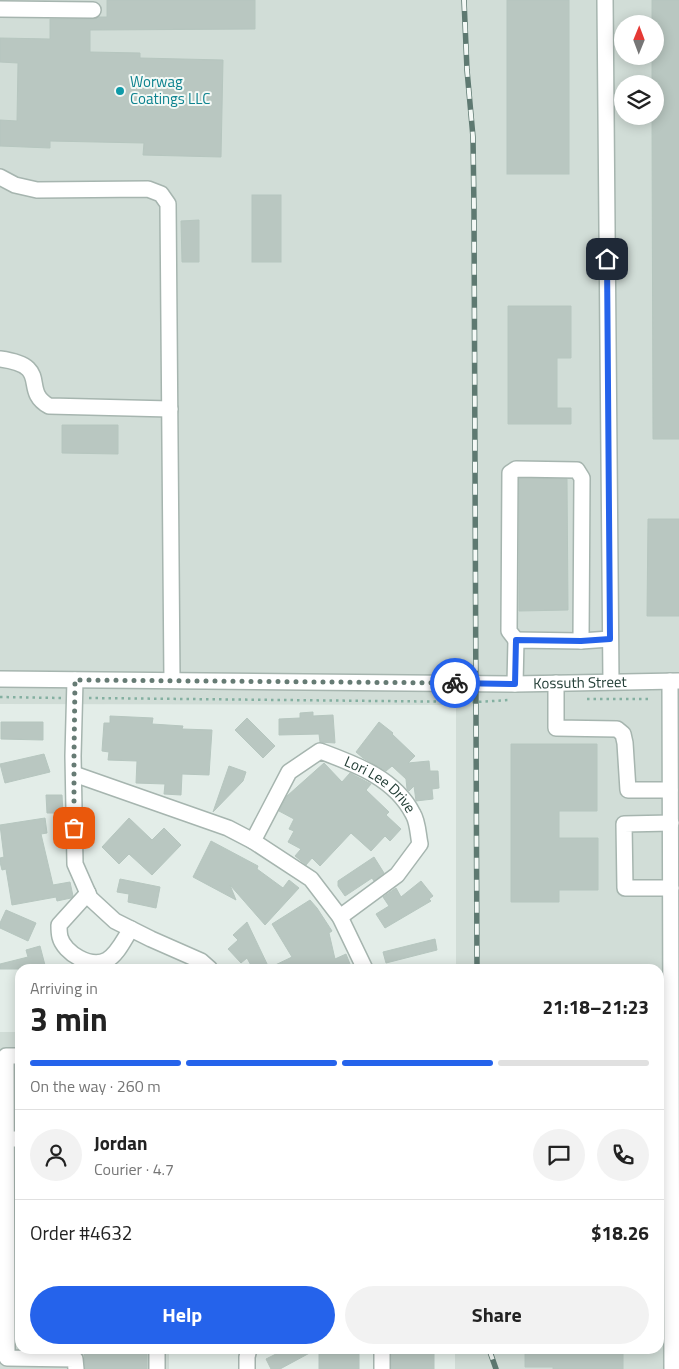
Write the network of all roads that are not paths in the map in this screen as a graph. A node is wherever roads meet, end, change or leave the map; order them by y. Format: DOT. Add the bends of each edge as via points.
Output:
graph roads {
  1 [pos="605,0"];
  2 [pos="0,9"];
  3 [pos="93,10"];
  4 [pos="0,177"];
  5 [pos="0,359"];
  6 [pos="170,409"];
  7 [pos="582,478"];
  8 [pos="609,478"];
  9 [pos="610,639"];
  10 [pos="516,640"];
  11 [pos="581,641"];
  12 [pos="0,679"];
  13 [pos="75,680"];
  14 [pos="172,680"];
  15 [pos="675,681"];
  16 [pos="611,682"];
  17 [pos="556,683"];
  18 [pos="515,684"];
  19 [pos="675,759"];
  20 [pos="74,774"];
  21 [pos="670,790"];
  22 [pos="670,824"];
  23 [pos="254,841"];
  24 [pos="671,888"];
  25 [pos="88,893"];
  26 [pos="340,917"];
  27 [pos="131,929"];
  28 [pos="675,957"];
  29 [pos="204,964"];
  30 [pos="363,964"];
  31 [pos="15,1056"];
  32 [pos="9,1139"];
  33 [pos="3,1228"];
  34 [pos="157,1354"];
  35 [pos="248,1354"];
  36 [pos="382,1354"];
  37 [pos="4,1358"];
  38 [pos="76,1359"];
  39 [pos="42,1364"];
  40 [pos="157,1369"];
  41 [pos="247,1369"];
  42 [pos="382,1369"];
  43 [pos="672,1369"];
  1 -- 8 [label="street"];
  2 -- 3 [label="street"];
  4 -- 6 [label="street" via="15,185 37,190 148,189 161,194 168,204"];
  5 -- 6 [label="street" via="27,367 34,375 36,394 49,406"];
  6 -- 14 [label="street"];
  7 -- 8 [label="street"];
  7 -- 10 [label="street" via="577,470 516,469 510,473 509,631"];
  7 -- 11 [label="street"];
  8 -- 9 [label="street"];
  9 -- 11 [label="street"];
  9 -- 16 [label="street"];
  10 -- 11 [label="street"];
  10 -- 18 [label="street"];
  12 -- 13 [label="street, Kossuth Street"];
  13 -- 14 [label="street, Kossuth Street"];
  13 -- 20 [label="street"];
  14 -- 18 [label="street, Kossuth Street"];
  15 -- 16 [label="street, Kossuth Street"];
  15 -- 19 [label="street"];
  16 -- 17 [label="street, Kossuth Street"];
  17 -- 18 [label="street, Kossuth Street"];
  17 -- 21 [label="street" via="556,728 617,729 623,734 625,743 628,790"];
  19 -- 21 [label="street"];
  20 -- 23 [label="street" via="228,828"];
  20 -- 25 [label="street" via="75,864"];
  21 -- 22 [label="street"];
  22 -- 24 [label="street"];
  22 -- 24 [label="street" via="624,824 625,888"];
  23 -- 26 [label="street" via="311,879"];
  23 -- 26 [label="street, Lori Lee Drive" via="288,772 320,751 357,764 396,790 414,815 420,844 397,875"];
  24 -- 28 [label="street"];
  25 -- 27 [label="street" via="115,921"];
  25 -- 27 [label="street" via="59,925 60,938 66,949 97,963 107,960"];
  26 -- 30 [label="street"];
  27 -- 29 [label="street"];
  28 -- 43 [label="street"];
  31 -- 32 [label="street" via="6,1056"];
  32 -- 33 [label="street"];
  33 -- 37 [label="street"];
  34 -- 40 [label="street"];
  35 -- 41 [label="street"];
  36 -- 42 [label="street"];
  37 -- 39 [label="street"];
  38 -- 39 [label="street"];
}
